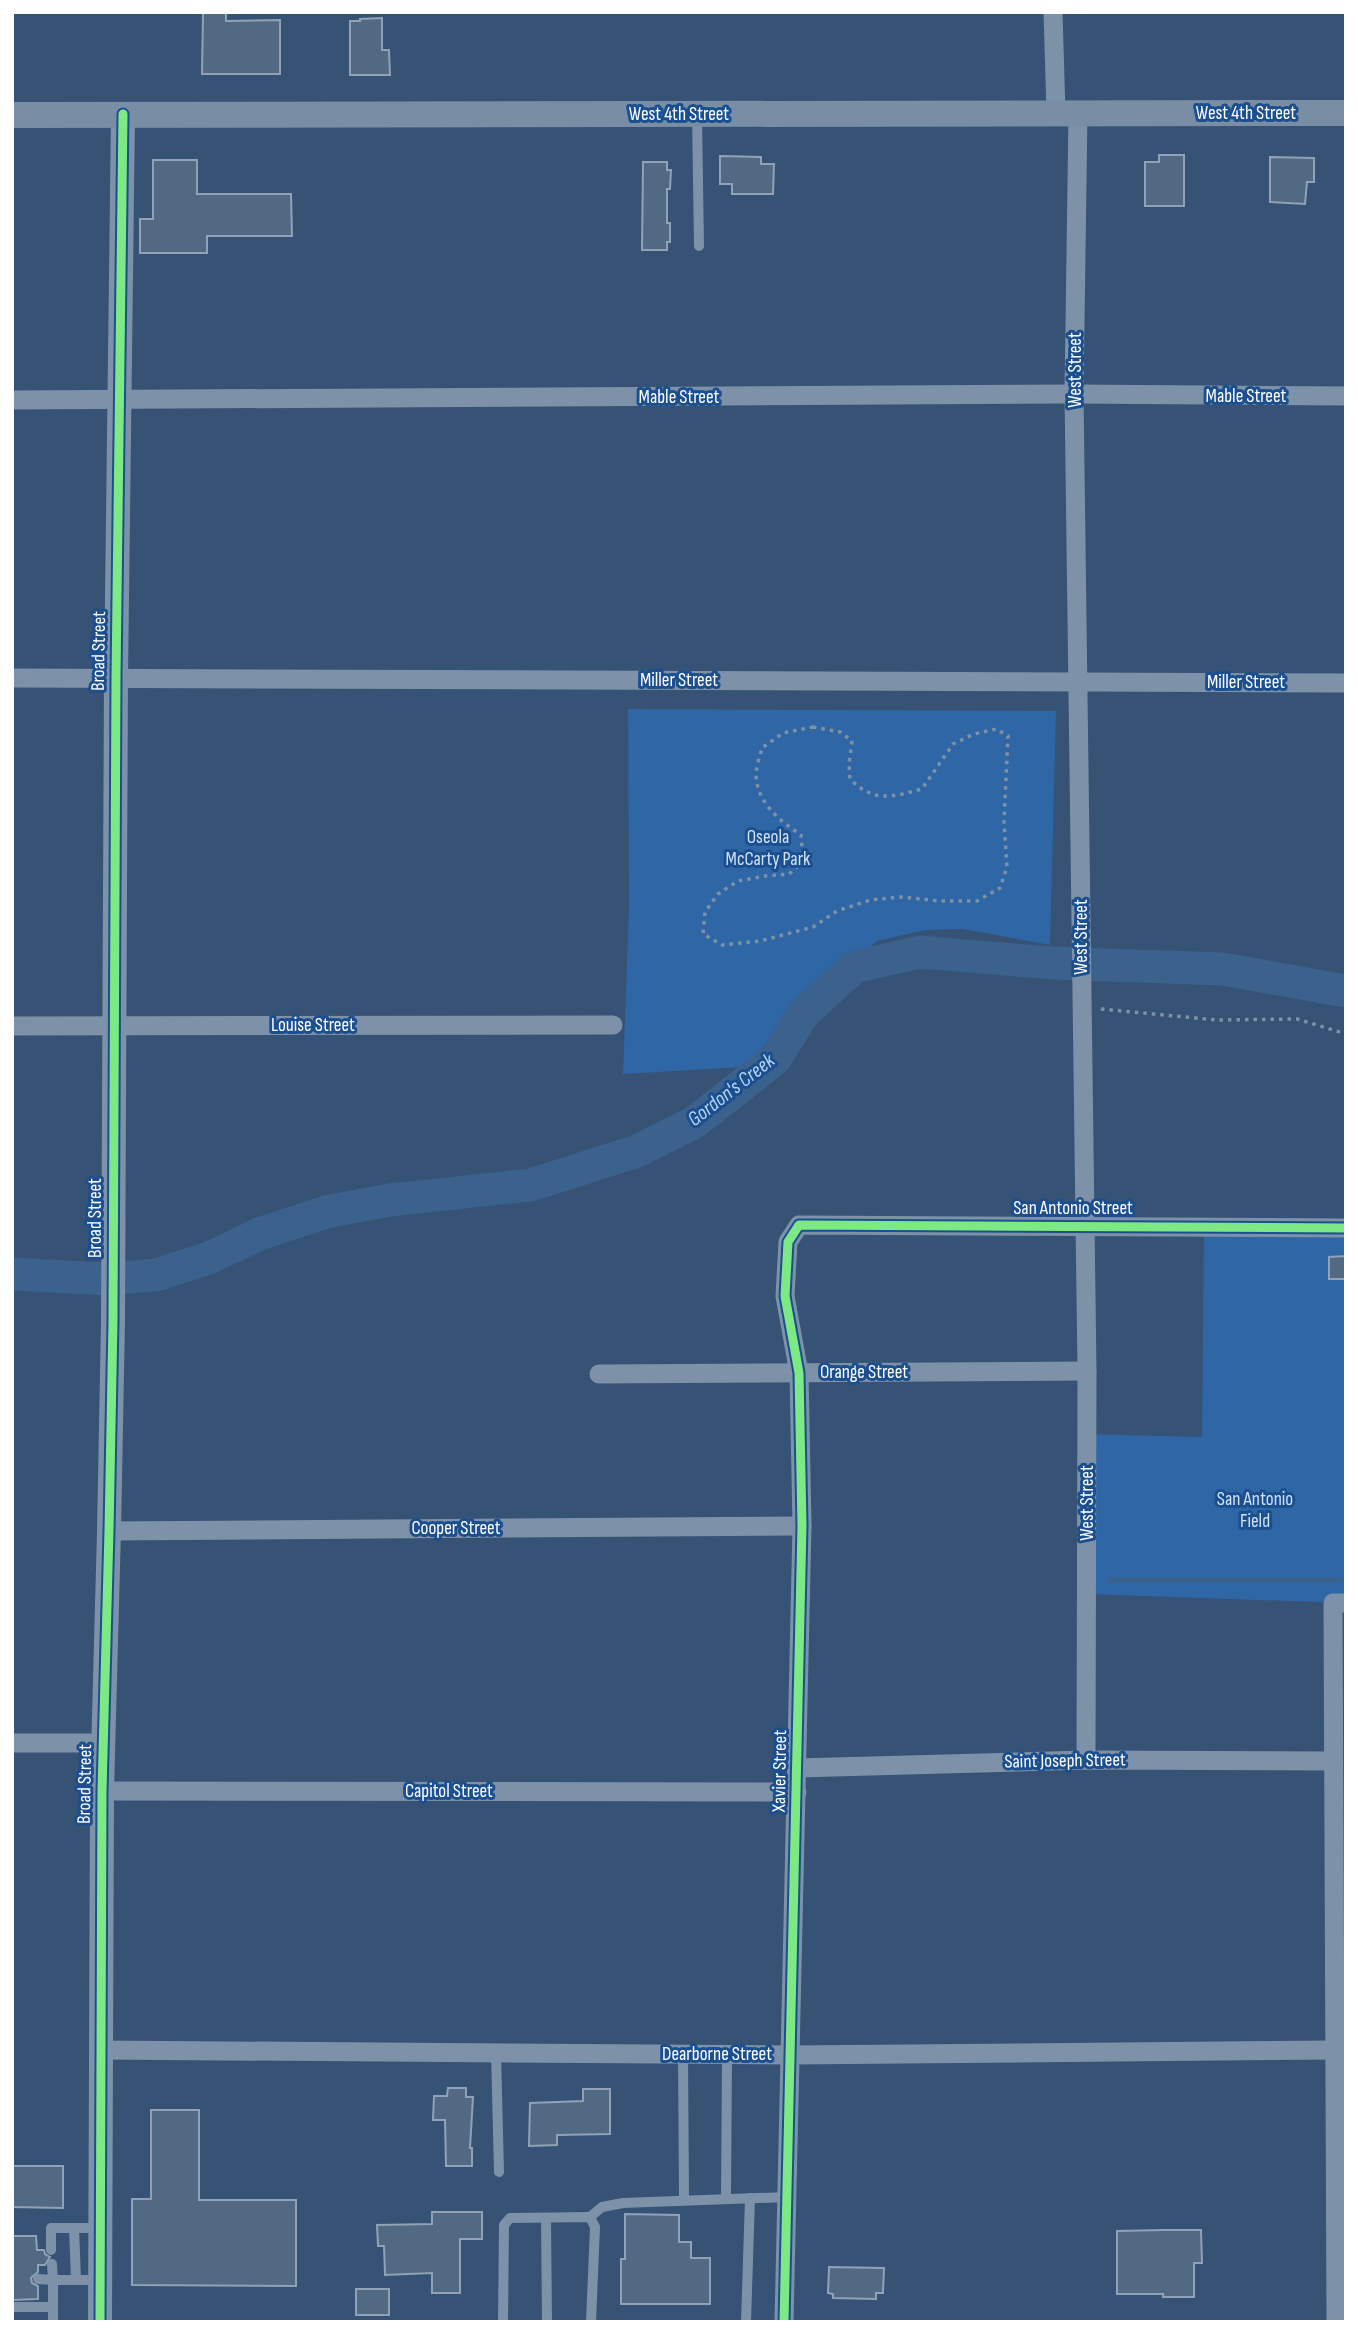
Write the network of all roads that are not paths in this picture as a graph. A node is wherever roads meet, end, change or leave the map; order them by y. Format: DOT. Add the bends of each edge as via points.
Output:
graph roads {
  1 [pos="1053,12"];
  2 [pos="1067,113"];
  3 [pos="1346,113"];
  4 [pos="123,114"];
  5 [pos="697,114"];
  6 [pos="12,115"];
  7 [pos="699,246"];
  8 [pos="1074,394"];
  9 [pos="1346,396"];
  10 [pos="12,400"];
  11 [pos="120,401"];
  12 [pos="12,678"];
  13 [pos="116,678"];
  14 [pos="1079,681"];
  15 [pos="1346,683"];
  16 [pos="613,1025"];
  17 [pos="12,1026"];
  18 [pos="114,1026"];
  19 [pos="799,1225"];
  20 [pos="1085,1226"];
  21 [pos="1346,1228"];
  22 [pos="1087,1371"];
  23 [pos="799,1373"];
  24 [pos="599,1374"];
  25 [pos="802,1526"];
  26 [pos="110,1531"];
  27 [pos="1339,1603"];
  28 [pos="12,1743"];
  29 [pos="103,1743"];
  30 [pos="1086,1760"];
  31 [pos="1333,1761"];
  32 [pos="797,1768"];
  33 [pos="102,1791"];
  34 [pos="797,1791"];
  35 [pos="100,2050"];
  36 [pos="1335,2050"];
  37 [pos="496,2052"];
  38 [pos="683,2054"];
  39 [pos="727,2054"];
  40 [pos="791,2054"];
  41 [pos="499,2172"];
  42 [pos="750,2197"];
  43 [pos="787,2197"];
  44 [pos="726,2198"];
  45 [pos="684,2199"];
  46 [pos="546,2218"];
  47 [pos="593,2222"];
  48 [pos="74,2228"];
  49 [pos="100,2228"];
  50 [pos="51,2250"];
  51 [pos="52,2264"];
  52 [pos="38,2279"];
  53 [pos="52,2280"];
  54 [pos="88,2280"];
  55 [pos="12,2307"];
  56 [pos="52,2307"];
  57 [pos="53,2322"];
  58 [pos="100,2322"];
  59 [pos="503,2322"];
  60 [pos="547,2322"];
  61 [pos="591,2322"];
  62 [pos="746,2322"];
  63 [pos="784,2322"];
  64 [pos="1336,2322"];
  1 -- 2 [label="street, West Street"];
  2 -- 3 [label="main road, West 4th Street"];
  2 -- 5 [label="main road, West 4th Street"];
  2 -- 8 [label="street, West Street"];
  4 -- 5 [label="main road, West 4th Street"];
  4 -- 6 [label="main road, West 4th Street"];
  4 -- 11 [label="street, Broad Street"];
  5 -- 7 [label="lane"];
  8 -- 9 [label="street, Mable Street"];
  8 -- 11 [label="street, Mable Street"];
  8 -- 14 [label="street, West Street"];
  10 -- 11 [label="street, Mable Street"];
  11 -- 13 [label="street, Broad Street"];
  12 -- 13 [label="street, Miller Street"];
  13 -- 14 [label="street, Miller Street"];
  13 -- 18 [label="street, Broad Street"];
  14 -- 15 [label="street, Miller Street"];
  14 -- 20 [label="street, West Street"];
  16 -- 18 [label="street, Louise Street"];
  17 -- 18 [label="street, Louise Street"];
  18 -- 26 [label="street, Broad Street"];
  19 -- 20 [label="street, San Antonio Street"];
  19 -- 23 [label="street, Xavier Street" via="788,1242 785,1296"];
  20 -- 21 [label="street, San Antonio Street"];
  20 -- 22 [label="street, West Street"];
  22 -- 23 [label="street, Orange Street"];
  22 -- 30 [label="street, West Street"];
  23 -- 24 [label="street, Orange Street"];
  23 -- 25 [label="street, Xavier Street"];
  25 -- 26 [label="street, Cooper Street"];
  25 -- 32 [label="street, Xavier Street"];
  26 -- 29 [label="street, Broad Street"];
  27 -- 31 [label="street"];
  28 -- 29 [label="street"];
  29 -- 33 [label="street, Broad Street"];
  30 -- 31 [label="street, Saint Joseph Street"];
  30 -- 32 [label="street, Saint Joseph Street"];
  31 -- 36 [label="street"];
  32 -- 34 [label="street, Xavier Street"];
  33 -- 34 [label="street, Capitol Street"];
  33 -- 35 [label="street, Broad Street"];
  34 -- 40 [label="street, Xavier Street"];
  35 -- 37 [label="street, Dearborne Street"];
  35 -- 49 [label="street, Broad Street"];
  36 -- 40 [label="street, Dearborne Street"];
  36 -- 64 [label="street"];
  37 -- 38 [label="street, Dearborne Street"];
  37 -- 41 [label="lane"];
  38 -- 39 [label="street, Dearborne Street"];
  38 -- 45 [label="lane"];
  39 -- 40 [label="street, Dearborne Street"];
  39 -- 44 [label="lane"];
  40 -- 43 [label="street, Xavier Street"];
  42 -- 43 [label="lane"];
  42 -- 44 [label="lane"];
  42 -- 62 [label="lane"];
  43 -- 63 [label="street, Xavier Street"];
  44 -- 45 [label="lane"];
  45 -- 47 [label="lane" via="602,2207"];
  46 -- 47 [label="lane"];
  46 -- 59 [label="lane" via="510,2218 504,2225"];
  46 -- 60 [label="lane"];
  47 -- 61 [label="lane"];
  48 -- 49 [label="lane"];
  48 -- 50 [label="lane" via="51,2228"];
  48 -- 54 [label="lane"];
  49 -- 54 [label="street, Broad Street"];
  51 -- 53 [label="lane"];
  52 -- 53 [label="lane"];
  53 -- 54 [label="lane"];
  53 -- 56 [label="lane"];
  54 -- 58 [label="street, Broad Street"];
  55 -- 56 [label="lane"];
  56 -- 57 [label="lane"];
}
